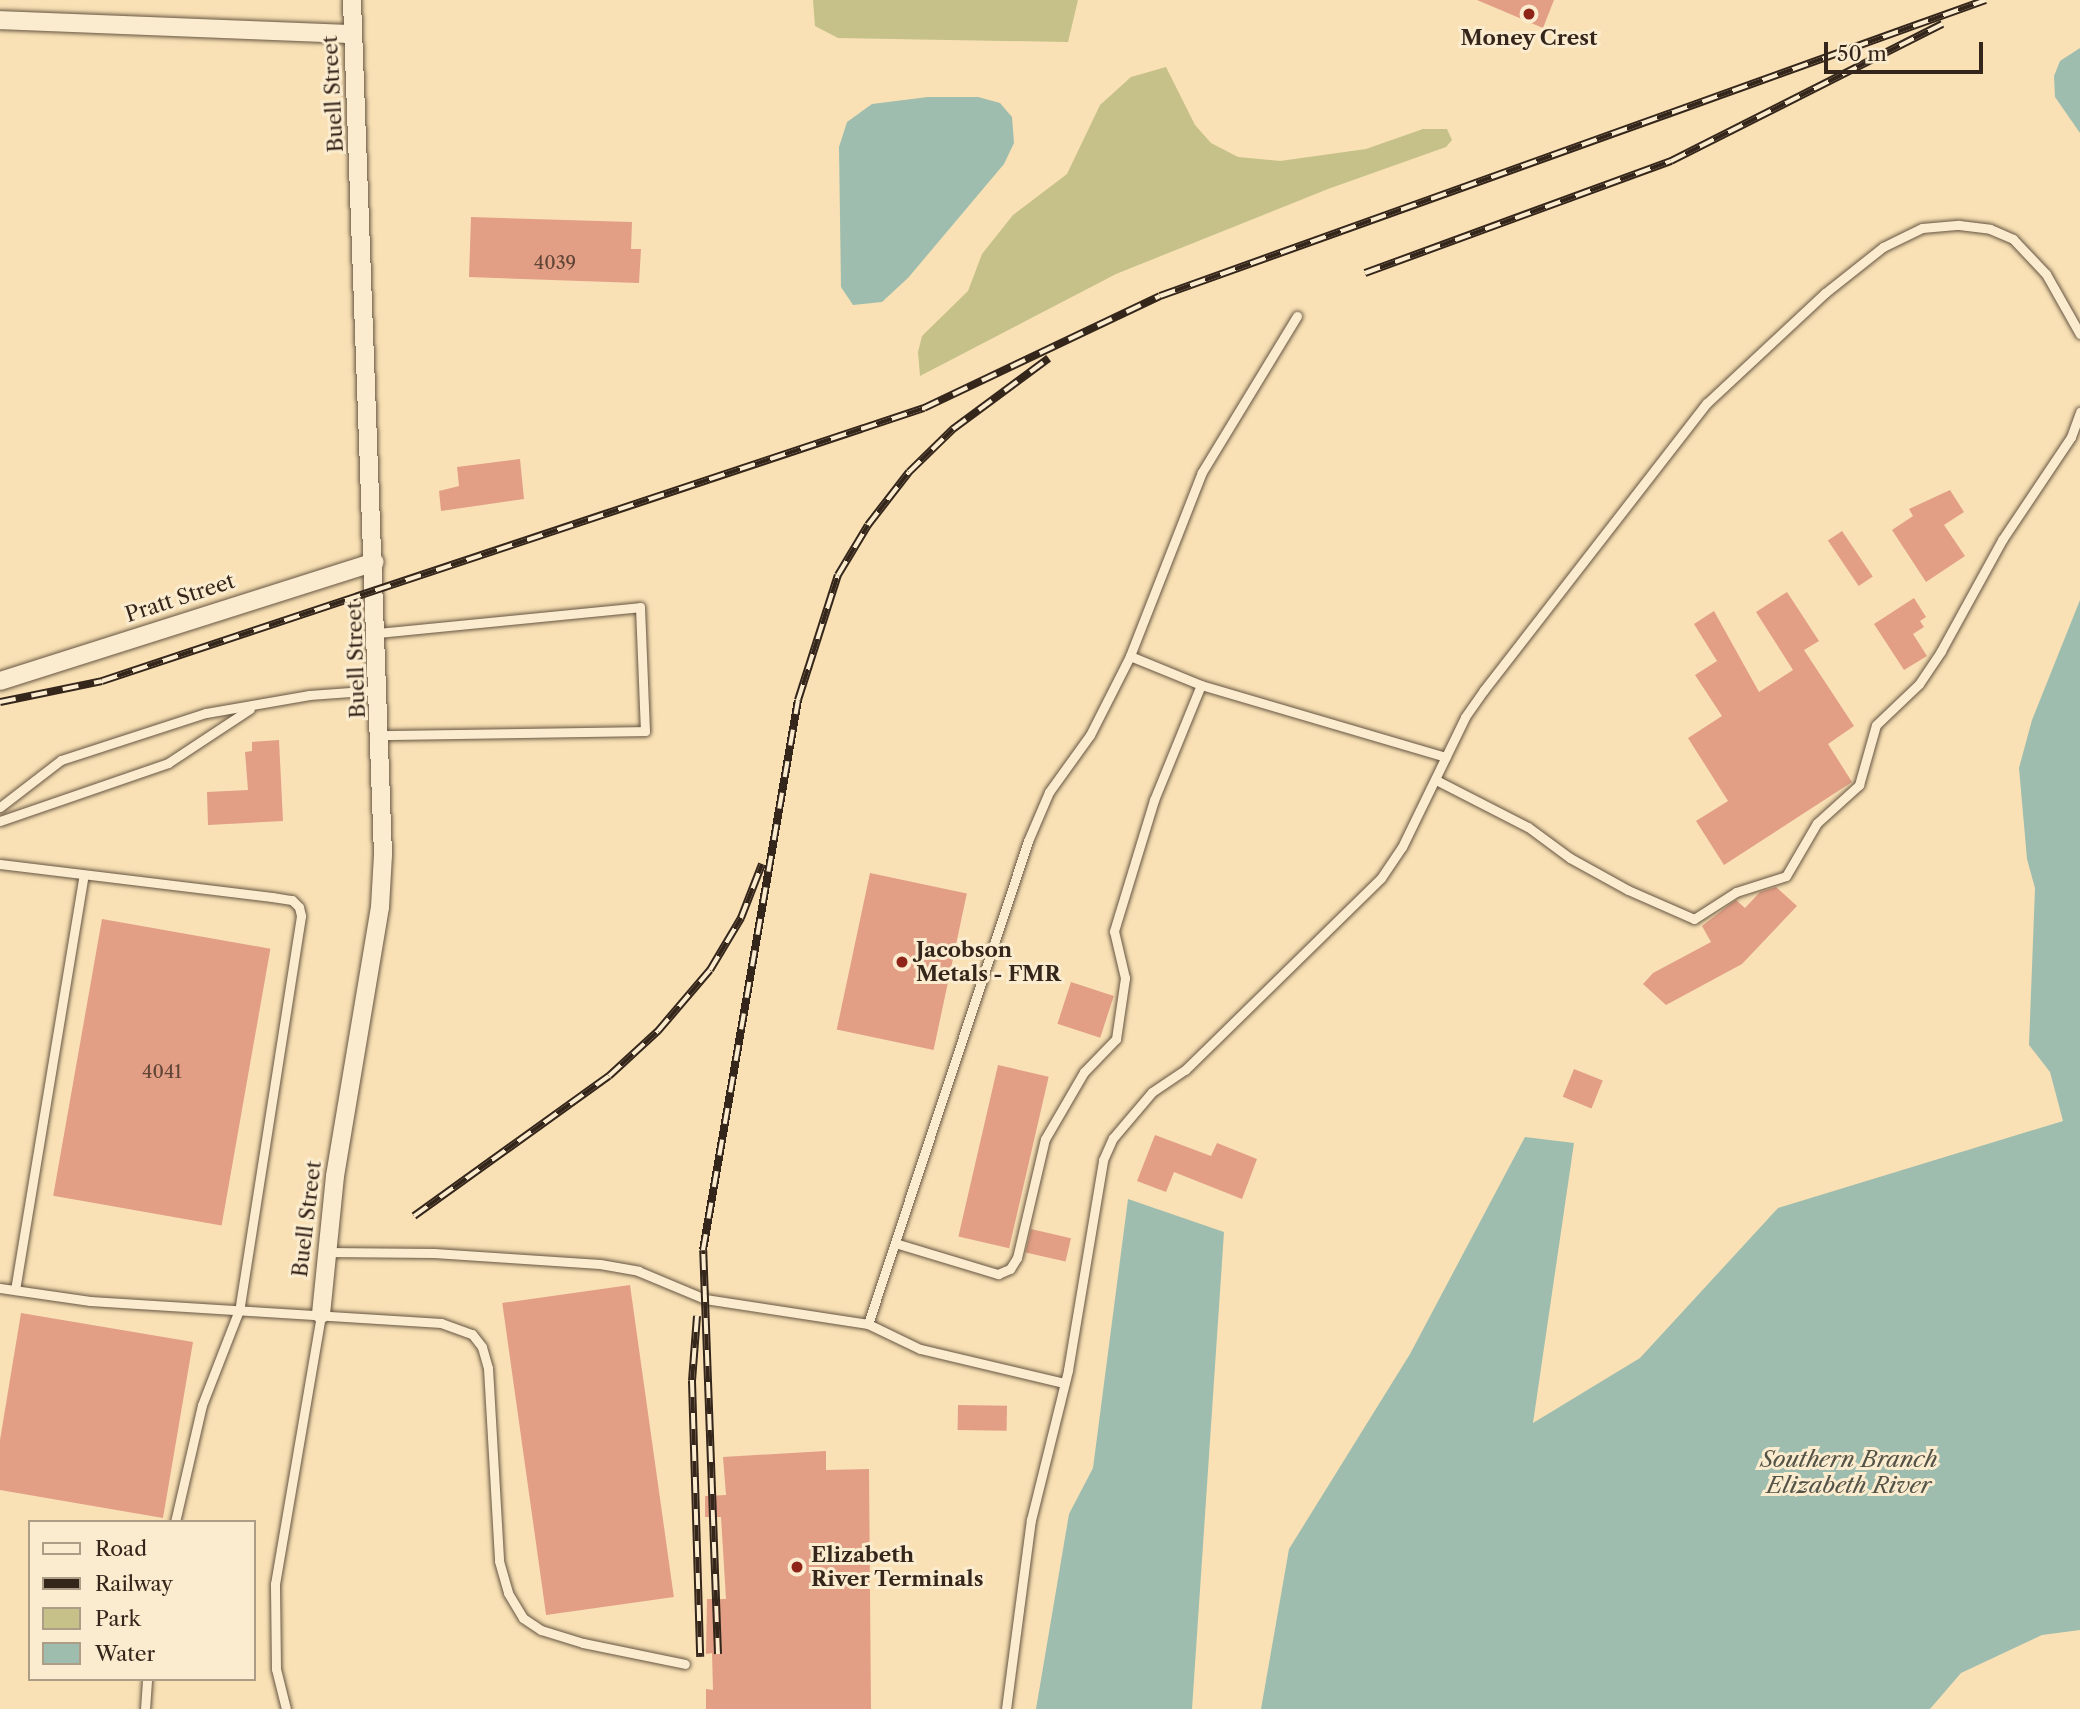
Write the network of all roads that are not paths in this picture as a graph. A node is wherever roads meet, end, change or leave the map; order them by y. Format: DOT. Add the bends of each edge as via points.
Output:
graph roads {
  1 [pos="352,0"];
  2 [pos="0,20"];
  3 [pos="354,34"];
  4 [pos="1297,316"];
  5 [pos="2080,334"];
  6 [pos="2080,412"];
  7 [pos="375,562"];
  8 [pos="377,633"];
  9 [pos="1130,656"];
  10 [pos="0,681"];
  11 [pos="1201,685"];
  12 [pos="380,690"];
  13 [pos="251,708"];
  14 [pos="381,735"];
  15 [pos="1446,757"];
  16 [pos="1436,780"];
  17 [pos="0,807"];
  18 [pos="0,821"];
  19 [pos="0,864"];
  20 [pos="84,875"];
  21 [pos="895,1243"];
  22 [pos="324,1252"];
  23 [pos="0,1288"];
  24 [pos="15,1290"];
  25 [pos="239,1310"];
  26 [pos="321,1314"];
  27 [pos="868,1324"];
  28 [pos="1064,1383"];
  29 [pos="175,1520"];
  30 [pos="685,1664"];
  31 [pos="147,1681"];
  32 [pos="145,1709"];
  33 [pos="286,1709"];
  34 [pos="1006,1709"];
  1 -- 3 [label="street, Buell Street"];
  2 -- 3 [label="street"];
  3 -- 7 [label="street, Buell Street"];
  4 -- 9 [label="lane" via="1202,472"];
  5 -- 15 [label="lane" via="2046,274 2013,239 1990,229 1959,225 1922,228 1883,247 1759,350 1707,402 1484,690"];
  6 -- 16 [label="lane" via="2071,438 2002,540 1941,651 1919,684 1876,725 1859,785 1817,823 1786,876 1736,892 1694,919 1628,890 1570,858 1528,827"];
  7 -- 8 [label="street, Buell Street"];
  7 -- 10 [label="street, Pratt Street"];
  8 -- 12 [label="street, Buell Street"];
  8 -- 14 [label="lane" via="640,607 645,731"];
  9 -- 11 [label="lane"];
  9 -- 21 [label="lane" via="1090,735 1049,792 1028,841"];
  11 -- 15 [label="lane"];
  11 -- 21 [label="lane" via="1154,800 1114,931 1125,978 1116,1039 1084,1072 1048,1130 1017,1258 1010,1269 998,1274"];
  12 -- 13 [label="lane" via="309,695"];
  12 -- 14 [label="street, Buell Street"];
  13 -- 17 [label="lane" via="206,713 61,760"];
  13 -- 18 [label="lane" via="168,763"];
  14 -- 22 [label="street, Buell Street" via="380,907"];
  15 -- 16 [label="lane"];
  16 -- 28 [label="lane" via="1402,847 1350,913 1185,1070 1152,1092 1113,1138 1103,1160"];
  19 -- 20 [label="lane"];
  20 -- 24 [label="lane"];
  20 -- 25 [label="lane" via="272,897 292,900 299,907"];
  21 -- 27 [label="lane"];
  22 -- 26 [label="street, Buell Street"];
  22 -- 27 [label="lane" via="434,1253 600,1264 638,1271 705,1298"];
  23 -- 24 [label="lane"];
  24 -- 25 [label="lane"];
  25 -- 26 [label="lane"];
  25 -- 29 [label="lane" via="202,1405"];
  26 -- 30 [label="lane" via="441,1323 472,1334 482,1347 488,1368 499,1561 508,1593 523,1618 541,1630 572,1640"];
  26 -- 33 [label="lane" via="275,1584 276,1669"];
  27 -- 28 [label="lane" via="920,1349"];
  28 -- 34 [label="lane" via="1031,1520"];
  31 -- 32 [label="lane"];
}
